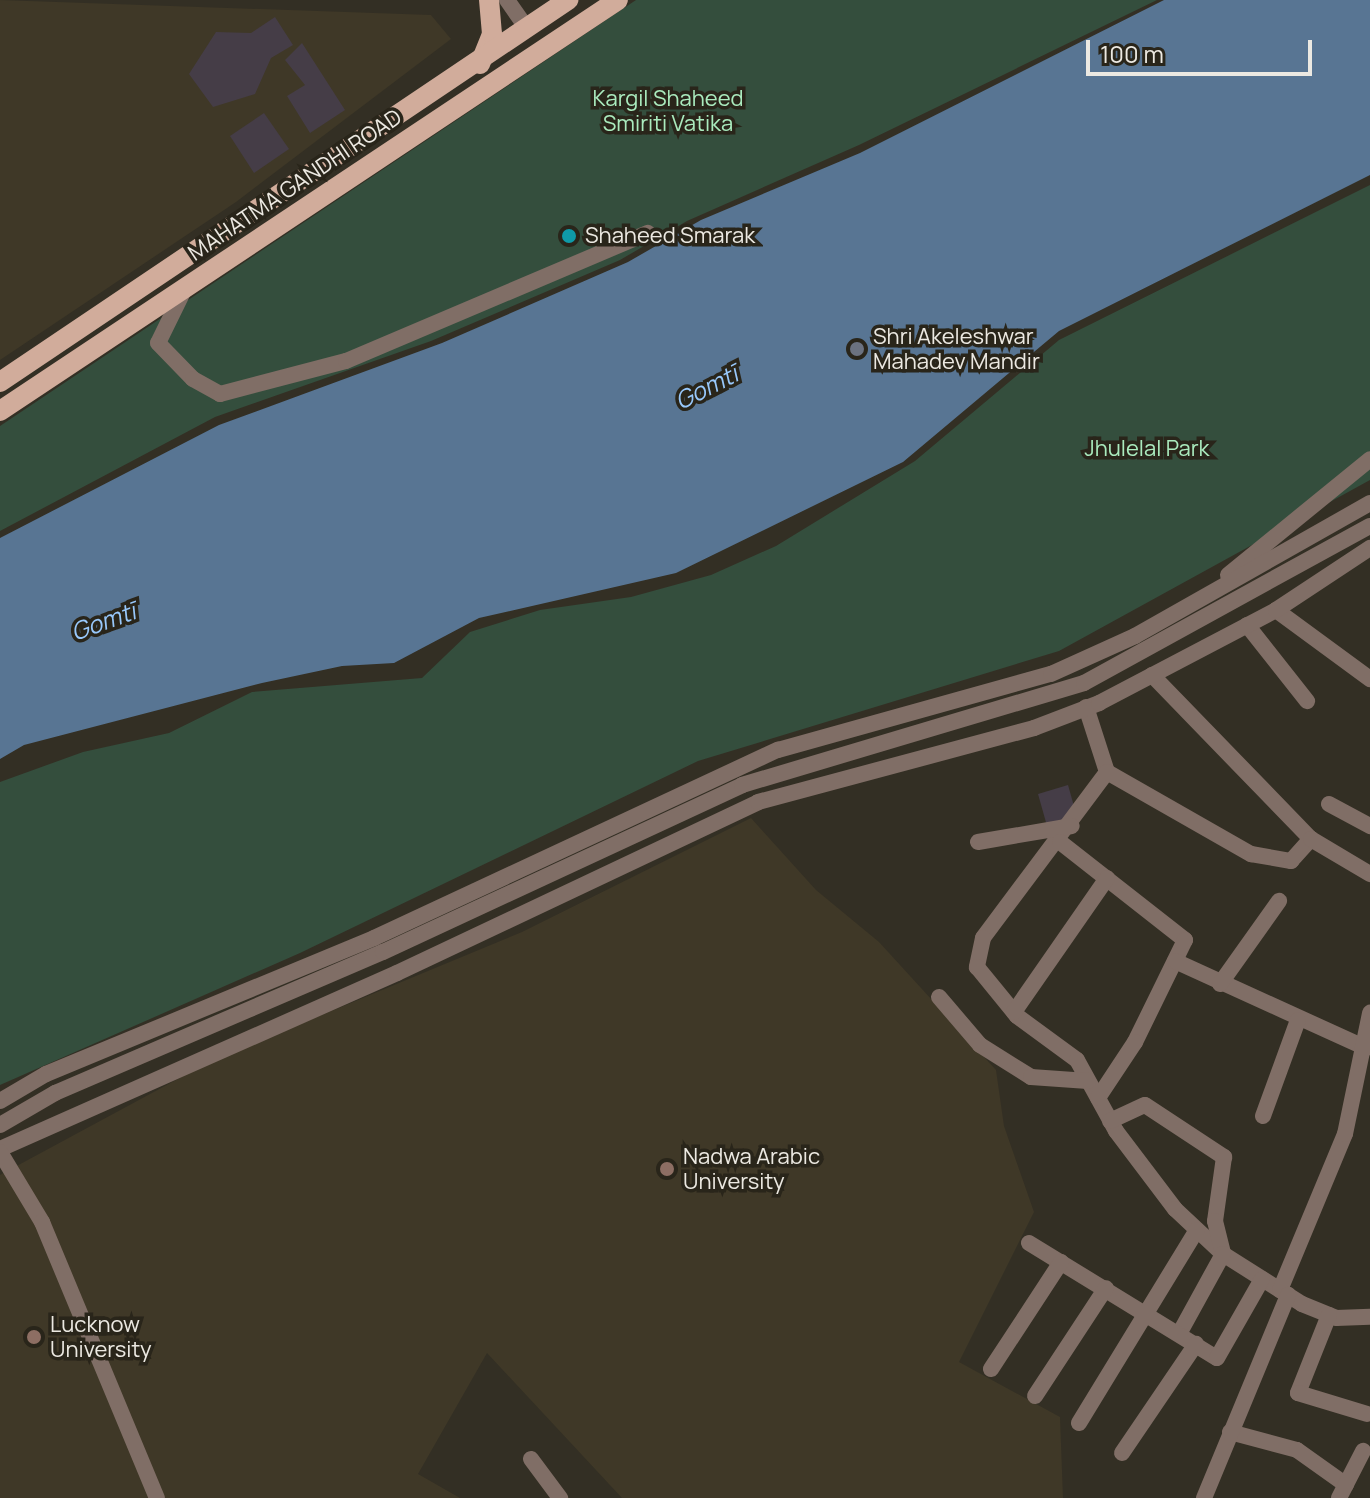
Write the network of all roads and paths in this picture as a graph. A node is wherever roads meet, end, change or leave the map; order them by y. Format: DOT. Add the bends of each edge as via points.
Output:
graph roads {
  1 [pos="489,0"];
  2 [pos="507,0"];
  3 [pos="568,0"];
  4 [pos="618,0"];
  5 [pos="527,29"];
  6 [pos="480,64"];
  7 [pos="648,233"];
  8 [pos="186,287"];
  9 [pos="0,382"];
  10 [pos="0,411"];
  11 [pos="1370,459"];
  12 [pos="1370,503"];
  13 [pos="1370,526"];
  14 [pos="1370,548"];
  15 [pos="1200,599"];
  16 [pos="1276,610"];
  17 [pos="1247,625"];
  18 [pos="1152,675"];
  19 [pos="1370,679"];
  20 [pos="1307,701"];
  21 [pos="1086,707"];
  22 [pos="1107,772"];
  23 [pos="1329,804"];
  24 [pos="1072,826"];
  25 [pos="1370,826"];
  26 [pos="1311,839"];
  27 [pos="978,842"];
  28 [pos="1060,842"];
  29 [pos="1370,874"];
  30 [pos="1107,878"];
  31 [pos="1279,901"];
  32 [pos="1175,961"];
  33 [pos="1220,984"];
  34 [pos="939,997"];
  35 [pos="1014,1012"];
  36 [pos="1370,1013"];
  37 [pos="1298,1020"];
  38 [pos="1366,1048"];
  39 [pos="1088,1081"];
  40 [pos="1098,1098"];
  41 [pos="0,1101"];
  42 [pos="1263,1116"];
  43 [pos="1110,1121"];
  44 [pos="0,1125"];
  45 [pos="0,1151"];
  46 [pos="1197,1230"];
  47 [pos="1029,1243"];
  48 [pos="1223,1254"];
  49 [pos="1061,1262"];
  50 [pos="1262,1279"];
  51 [pos="1106,1288"];
  52 [pos="1284,1293"];
  53 [pos="1146,1312"];
  54 [pos="1329,1315"];
  55 [pos="1370,1317"];
  56 [pos="1179,1334"];
  57 [pos="1196,1344"];
  58 [pos="991,1369"];
  59 [pos="1035,1396"];
  60 [pos="1367,1414"];
  61 [pos="1079,1423"];
  62 [pos="1230,1432"];
  63 [pos="1363,1451"];
  64 [pos="1122,1453"];
  65 [pos="531,1459"];
  66 [pos="1342,1492"];
  67 [pos="157,1498"];
  68 [pos="560,1498"];
  69 [pos="1204,1498"];
  1 -- 6 [label="main road" via="492,34"];
  2 -- 5 [label="street"];
  3 -- 5 [label="main road, MAHATMA GANDHI ROAD"];
  4 -- 8 [label="main road, MAHATMA GANDHI ROAD"];
  5 -- 6 [label="main road, MAHATMA GANDHI ROAD"];
  6 -- 9 [label="main road, MAHATMA GANDHI ROAD"];
  7 -- 8 [label="street" via="346,361 220,394 193,379 158,343"];
  8 -- 10 [label="main road, MAHATMA GANDHI ROAD"];
  11 -- 15 [label="street"];
  12 -- 15 [label="street"];
  13 -- 44 [label="street" via="1084,683 742,785 340,972 55,1093"];
  14 -- 16 [label="street"];
  15 -- 41 [label="street" via="1051,674 778,750 689,787 374,938 127,1038"];
  16 -- 17 [label="street"];
  16 -- 19 [label="street"];
  17 -- 18 [label="street"];
  17 -- 20 [label="street"];
  18 -- 21 [label="street"];
  18 -- 26 [label="street"];
  21 -- 22 [label="street"];
  21 -- 45 [label="street" via="1034,728 758,802 397,973"];
  22 -- 24 [label="street"];
  22 -- 26 [label="street" via="1251,854 1291,861"];
  23 -- 25 [label="street"];
  24 -- 27 [label="street"];
  24 -- 28 [label="street"];
  26 -- 29 [label="street"];
  28 -- 30 [label="street"];
  28 -- 35 [label="street" via="983,938 977,967"];
  30 -- 32 [label="street" via="1185,940"];
  30 -- 35 [label="street"];
  31 -- 33 [label="street"];
  32 -- 33 [label="street"];
  32 -- 40 [label="street"];
  33 -- 37 [label="street"];
  34 -- 39 [label="street" via="980,1045 1031,1077"];
  35 -- 39 [label="street" via="1077,1060"];
  36 -- 38 [label="street"];
  37 -- 38 [label="street"];
  37 -- 42 [label="street"];
  38 -- 52 [label="street" via="1345,1134"];
  39 -- 40 [label="street"];
  40 -- 43 [label="street"];
  43 -- 46 [label="street"];
  43 -- 48 [label="street" via="1145,1105 1224,1157 1215,1221"];
  45 -- 67 [label="street" via="42,1222"];
  46 -- 48 [label="street"];
  46 -- 53 [label="street"];
  47 -- 49 [label="street"];
  48 -- 50 [label="street"];
  48 -- 56 [label="street"];
  49 -- 51 [label="street"];
  49 -- 58 [label="street"];
  50 -- 52 [label="street"];
  50 -- 57 [label="street" via="1217,1358"];
  51 -- 53 [label="street"];
  51 -- 59 [label="street"];
  52 -- 54 [label="street"];
  52 -- 62 [label="street"];
  53 -- 56 [label="street"];
  53 -- 61 [label="street"];
  54 -- 55 [label="street"];
  54 -- 60 [label="street" via="1298,1393"];
  56 -- 57 [label="street"];
  57 -- 64 [label="street"];
  62 -- 66 [label="street" via="1297,1450"];
  62 -- 69 [label="street"];
  63 -- 66 [label="street"];
  65 -- 68 [label="street"];
}
